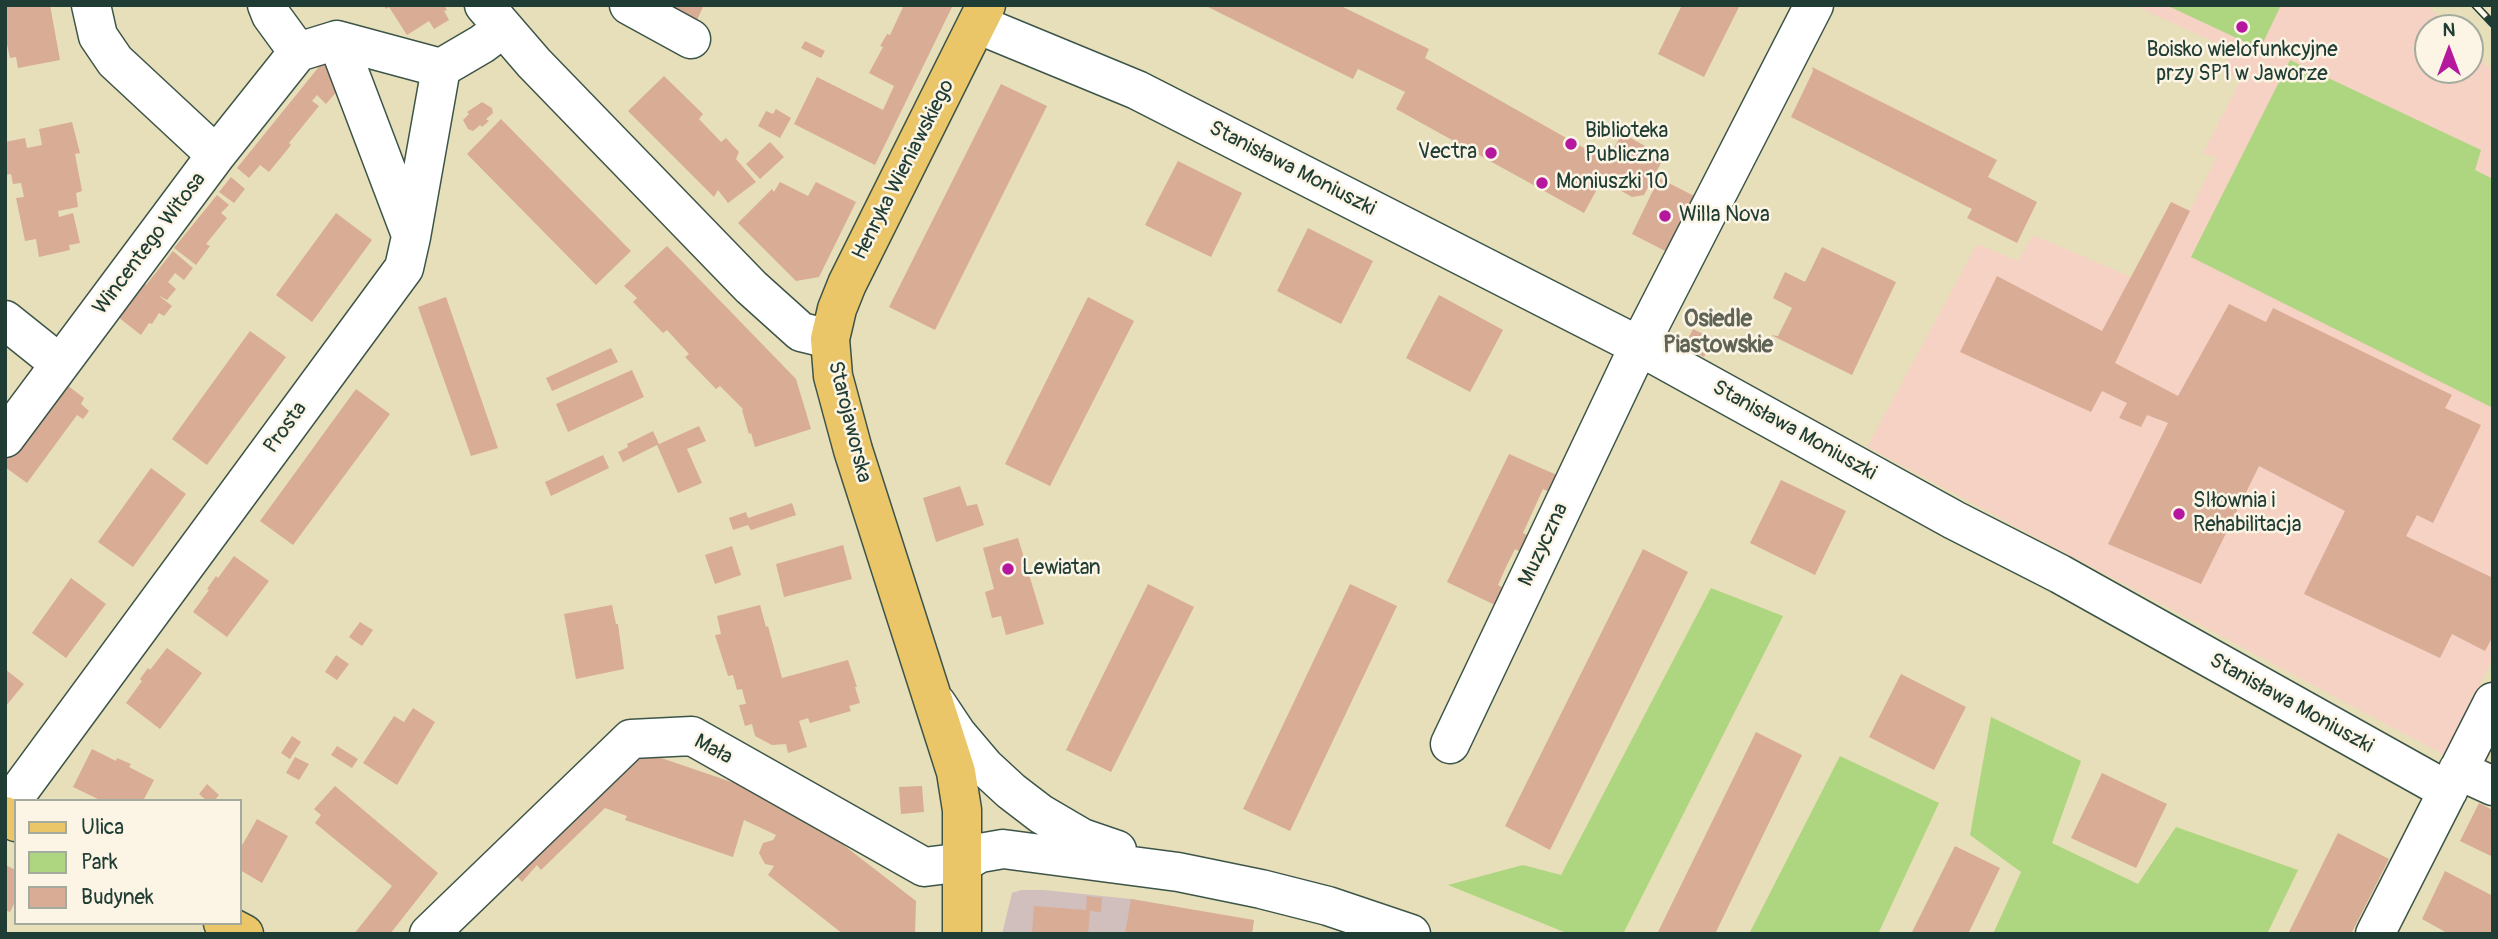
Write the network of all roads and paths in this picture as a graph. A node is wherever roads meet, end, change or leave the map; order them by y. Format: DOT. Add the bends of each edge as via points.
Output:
graph roads {
  1 [pos="91,5"];
  2 [pos="267,5"];
  3 [pos="629,5"];
  4 [pos="1814,5"];
  5 [pos="982,15"];
  6 [pos="493,17"];
  7 [pos="691,38"];
  8 [pos="337,40"];
  9 [pos="298,52"];
  10 [pos="441,68"];
  11 [pos="216,155"];
  12 [pos="411,237"];
  13 [pos="5,320"];
  14 [pos="830,339"];
  15 [pos="1639,346"];
  16 [pos="60,364"];
  17 [pos="5,438"];
  18 [pos="933,699"];
  19 [pos="2493,702"];
  20 [pos="1450,744"];
  21 [pos="2453,780"];
  22 [pos="2493,786"];
  23 [pos="5,810"];
  24 [pos="964,862"];
  25 [pos="1178,872"];
  26 [pos="227,925"];
  27 [pos="244,934"];
  28 [pos="429,934"];
  29 [pos="962,934"];
  30 [pos="1411,934"];
  31 [pos="2375,934"];
  1 -- 11 [label="street" via="98,36 115,61"];
  2 -- 9 [label="street"];
  3 -- 7 [label="street"];
  4 -- 15 [label="street"];
  5 -- 14 [label="main road, Henryka Wieniawskiego" via="847,284"];
  5 -- 15 [label="street, Stanisława Moniuszki"];
  6 -- 10 [label="street" via="482,44"];
  6 -- 14 [label="street, Starojaworska" via="751,287 801,332"];
  8 -- 9 [label="street"];
  8 -- 10 [label="street"];
  8 -- 12 [label="street"];
  9 -- 11 [label="street, Wincentego Witosa"];
  10 -- 12 [label="street, Prosta"];
  11 -- 16 [label="street, Wincentego Witosa"];
  12 -- 23 [label="street, Prosta" via="404,268"];
  13 -- 16 [label="street"];
  14 -- 18 [label="main road, Starojaworska" via="833,376 850,439"];
  15 -- 20 [label="street, Muzyczna"];
  15 -- 21 [label="street, Stanisława Moniuszki" via="1954,520"];
  16 -- 17 [label="street, Wincentego Witosa"];
  18 -- 24 [label="main road, Starojaworska" via="956,772"];
  18 -- 25 [label="street" via="985,767 1041,814 1082,838"];
  19 -- 21 [label="street"];
  21 -- 22 [label="street, Stanisława Moniuszki"];
  21 -- 31 [label="street"];
  24 -- 25 [label="street, Mała" via="1003,849"];
  24 -- 28 [label="street, Mała" via="924,867 692,736 631,739"];
  24 -- 29 [label="main road, Starojaworska"];
  25 -- 30 [label="street" via="1328,906"];
  26 -- 27 [label="main road"];
}
